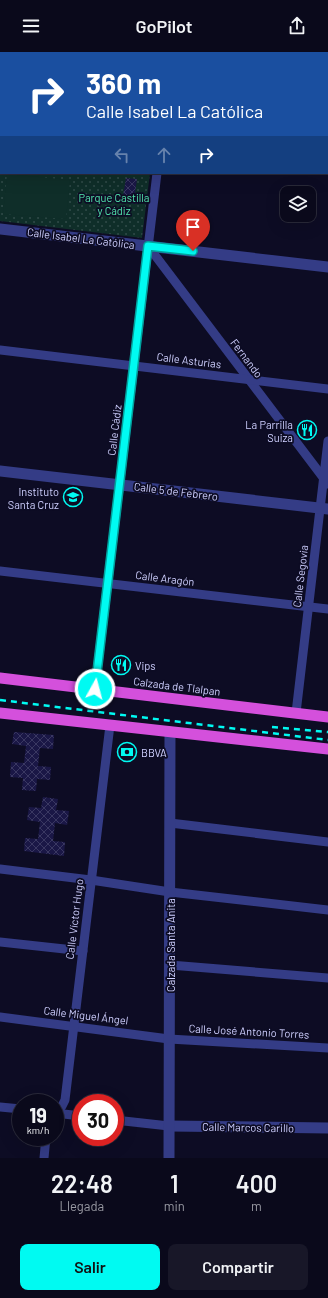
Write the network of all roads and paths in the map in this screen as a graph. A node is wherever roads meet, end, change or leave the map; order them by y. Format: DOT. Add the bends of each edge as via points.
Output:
graph roads {
  1 [pos="157,174"];
  2 [pos="0,229"];
  3 [pos="148,246"];
  4 [pos="328,267"];
  5 [pos="0,350"];
  6 [pos="134,365"];
  7 [pos="249,380"];
  8 [pos="328,389"];
  9 [pos="328,441"];
  10 [pos="0,471"];
  11 [pos="326,481"];
  12 [pos="120,485"];
  13 [pos="324,509"];
  14 [pos="0,571"];
  15 [pos="108,584"];
  16 [pos="308,607"];
  17 [pos="328,609"];
  18 [pos="0,678"];
  19 [pos="95,689"];
  20 [pos="0,713"];
  21 [pos="296,713"];
  22 [pos="328,717"];
  23 [pos="110,725"];
  24 [pos="170,732"];
  25 [pos="328,749"];
  26 [pos="170,823"];
  27 [pos="328,842"];
  28 [pos="0,869"];
  29 [pos="92,880"];
  30 [pos="170,892"];
  31 [pos="328,910"];
  32 [pos="0,942"];
  33 [pos="82,951"];
  34 [pos="170,965"];
  35 [pos="328,978"];
  36 [pos="0,1017"];
  37 [pos="73,1026"];
  38 [pos="169,1038"];
  39 [pos="328,1048"];
  40 [pos="64,1102"];
  41 [pos="0,1107"];
  42 [pos="12,1108"];
  43 [pos="124,1121"];
  44 [pos="169,1126"];
  45 [pos="328,1128"];
  46 [pos="45,1146"];
  47 [pos="44,1158"];
  48 [pos="169,1158"];
  1 -- 3 [label="street, Calle Cádiz"];
  2 -- 3 [label="street, Calle Isabel La Católica"];
  3 -- 4 [label="street, Calle Isabel La Católica"];
  3 -- 6 [label="street, Calle Cádiz"];
  3 -- 7 [label="street, Fernando"];
  5 -- 6 [label="street, Calle Asturias"];
  6 -- 7 [label="street, Calle Asturias"];
  6 -- 12 [label="street, Calle Cádiz"];
  7 -- 8 [label="street, Calle Asturias"];
  7 -- 11 [label="street, Fernando"];
  9 -- 11 [label="street, Calle Segovia"];
  10 -- 12 [label="street, Calle 5 de Febrero"];
  11 -- 13 [label="street, Calle Segovia"];
  12 -- 13 [label="street, Calle 5 de Febrero"];
  12 -- 15 [label="street, Calle Cádiz"];
  13 -- 16 [label="street, Calle Segovia"];
  14 -- 15 [label="street, Calle Aragón"];
  15 -- 16 [label="street, Calle Aragón"];
  15 -- 19 [label="street, Calle Cádiz"];
  16 -- 17 [label="street, Calle Aragón"];
  16 -- 21 [label="street, Calle Segovia"];
  18 -- 19 [label="highway, Calzada de Tlalpan"];
  19 -- 21 [label="highway, Calzada de Tlalpan"];
  20 -- 23 [label="highway"];
  21 -- 22 [label="highway, Calzada de Tlalpan"];
  23 -- 24 [label="highway"];
  23 -- 29 [label="street, Calle Víctor Hugo"];
  24 -- 25 [label="highway"];
  24 -- 26 [label="street, Calzada Santa Anita"];
  26 -- 27 [label="street"];
  26 -- 30 [label="street, Calzada Santa Anita"];
  28 -- 29 [label="street"];
  29 -- 30 [label="street"];
  29 -- 33 [label="street, Calle Víctor Hugo"];
  30 -- 31 [label="street"];
  30 -- 34 [label="street, Calzada Santa Anita"];
  32 -- 33 [label="street"];
  33 -- 37 [label="street, Calle Víctor Hugo"];
  34 -- 35 [label="street"];
  34 -- 38 [label="street, Calzada Santa Anita"];
  36 -- 37 [label="street, Calle Miguel Ángel"];
  37 -- 38 [label="street, Calle Miguel Ángel"];
  37 -- 40 [label="street, Calle Víctor Hugo"];
  38 -- 39 [label="street, Calle José Antonio Torres"];
  38 -- 44 [label="street, Calzada Santa Anita"];
  41 -- 42 [label="street"];
  43 -- 44 [label="street"];
  44 -- 45 [label="street, Calle Marcos Carillo"];
  44 -- 48 [label="street, Calzada Santa Anita"];
  46 -- 47 [label="street"];
}
